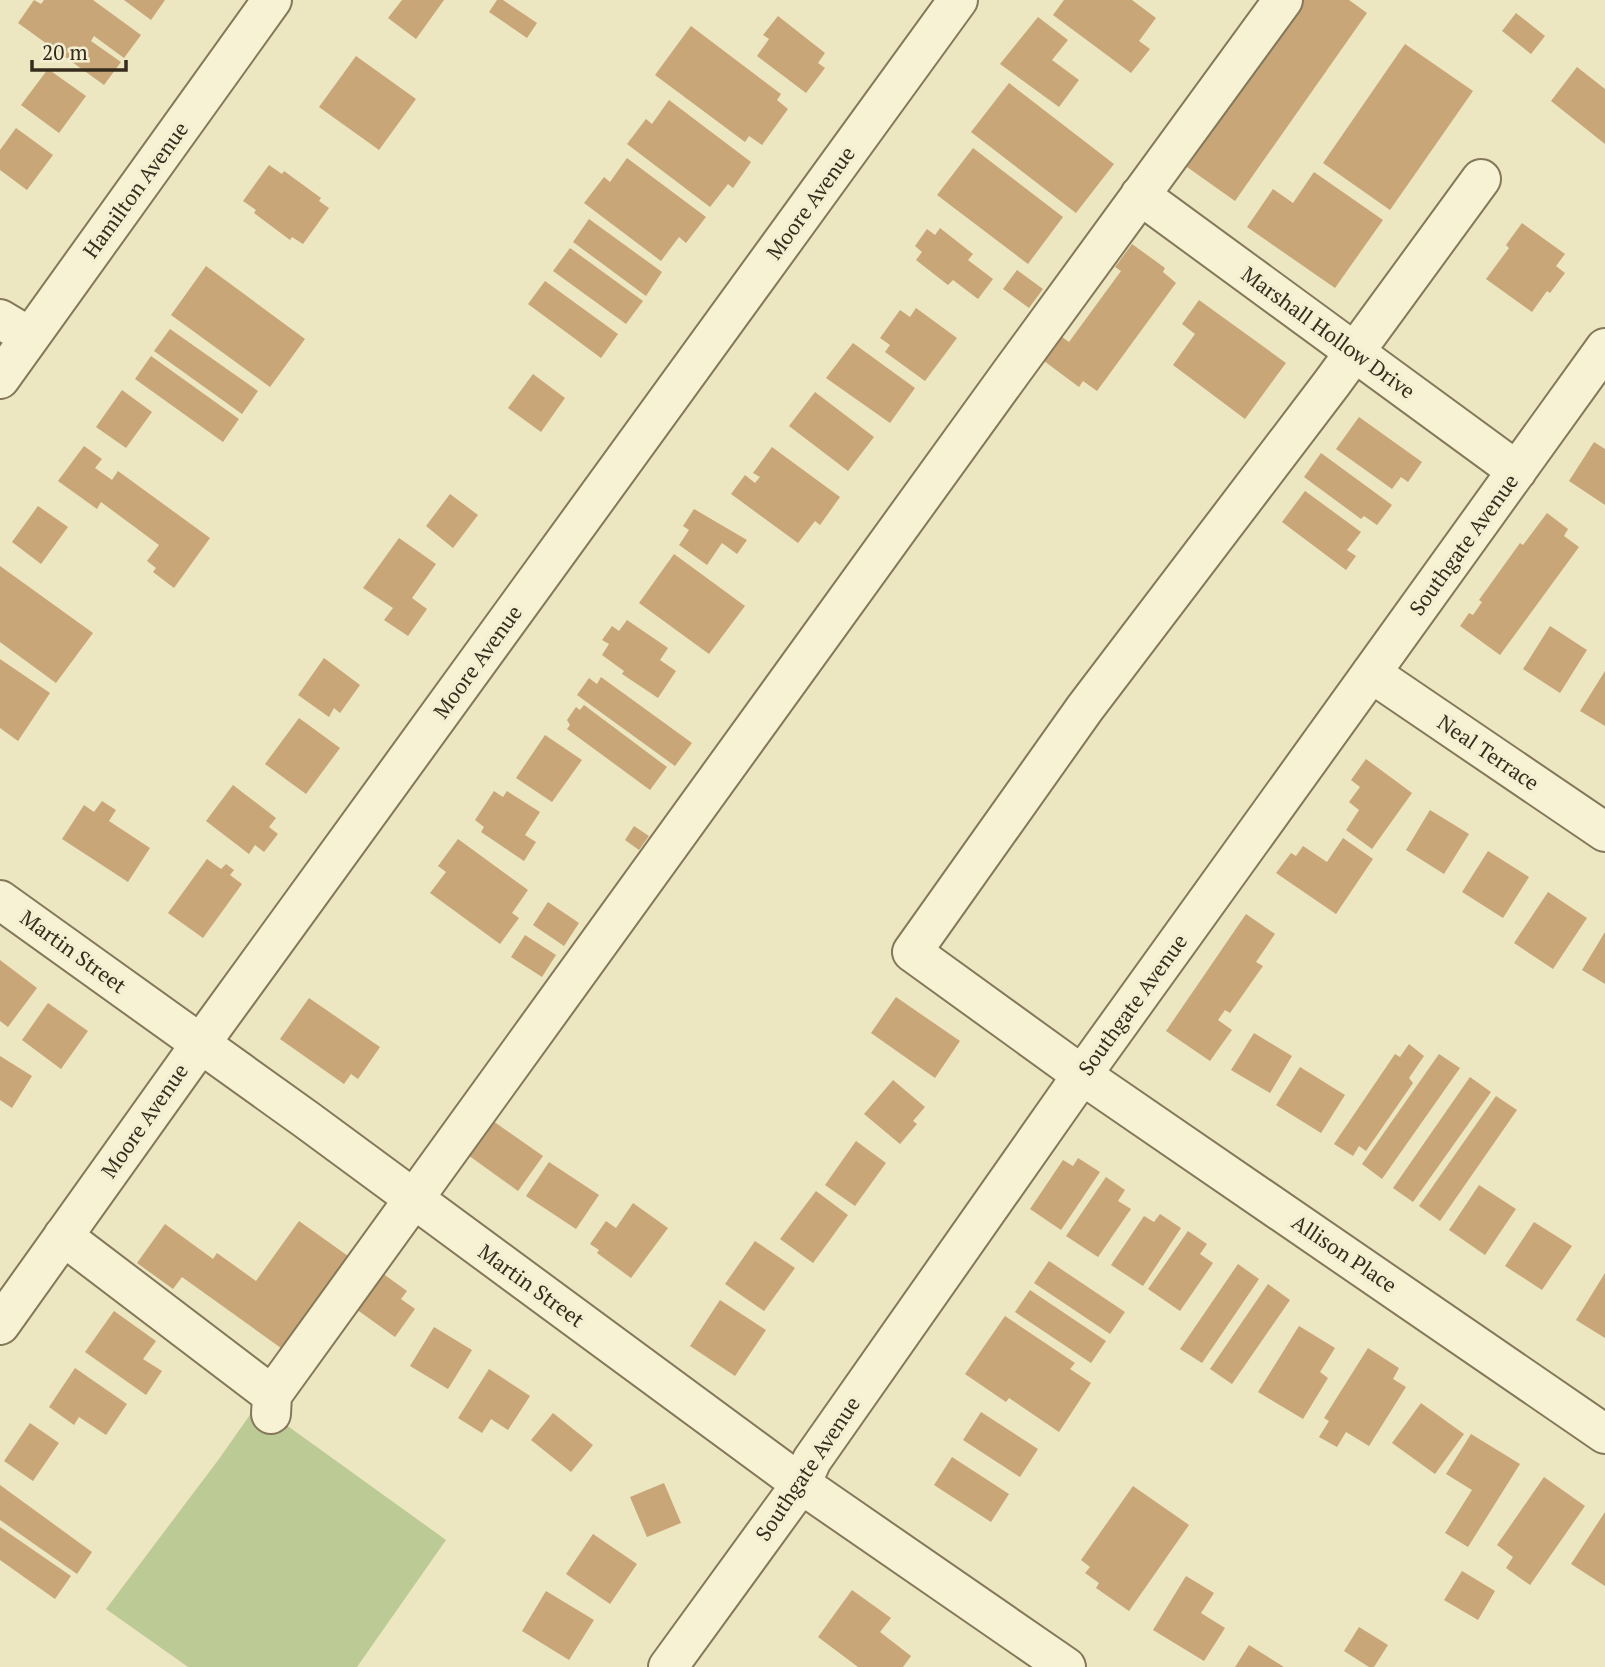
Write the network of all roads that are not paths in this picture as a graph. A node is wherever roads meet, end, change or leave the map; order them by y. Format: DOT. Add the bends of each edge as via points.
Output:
graph roads {
  1 [pos="272,0"];
  2 [pos="958,0"];
  3 [pos="1283,0"];
  4 [pos="1481,179"];
  5 [pos="1140,195"];
  6 [pos="15,328"];
  7 [pos="1605,348"];
  8 [pos="1354,352"];
  9 [pos="0,379"];
  10 [pos="1517,471"];
  11 [pos="1371,673"];
  12 [pos="1605,832"];
  13 [pos="0,900"];
  14 [pos="201,1044"];
  15 [pos="1082,1076"];
  16 [pos="413,1200"];
  17 [pos="64,1236"];
  18 [pos="0,1325"];
  19 [pos="1605,1433"];
  20 [pos="801,1484"];
  21 [pos="668,1667"];
  22 [pos="1066,1667"];
  1 -- 6 [label="street, Hamilton Avenue"];
  2 -- 14 [label="street, Moore Avenue"];
  3 -- 5 [label="street"];
  4 -- 8 [label="street"];
  5 -- 8 [label="street, Marshall Hollow Drive"];
  5 -- 16 [label="street"];
  6 -- 9 [label="street, Hamilton Avenue"];
  7 -- 10 [label="street, Southgate Avenue"];
  8 -- 10 [label="street, Marshall Hollow Drive"];
  8 -- 15 [label="street, Allison Place" via="1085,708 912,952"];
  10 -- 11 [label="street, Southgate Avenue"];
  11 -- 12 [label="street, Neal Terrace"];
  11 -- 15 [label="street, Southgate Avenue"];
  13 -- 14 [label="street, Martin Street"];
  14 -- 16 [label="street, Martin Street"];
  14 -- 17 [label="street, Moore Avenue"];
  15 -- 19 [label="street, Allison Place"];
  15 -- 20 [label="street, Southgate Avenue" via="812,1460"];
  16 -- 17 [label="street" via="271,1405"];
  16 -- 20 [label="street, Martin Street"];
  17 -- 18 [label="street, Moore Avenue"];
  20 -- 21 [label="street, Southgate Avenue"];
  20 -- 22 [label="street, Martin Street"];
}
